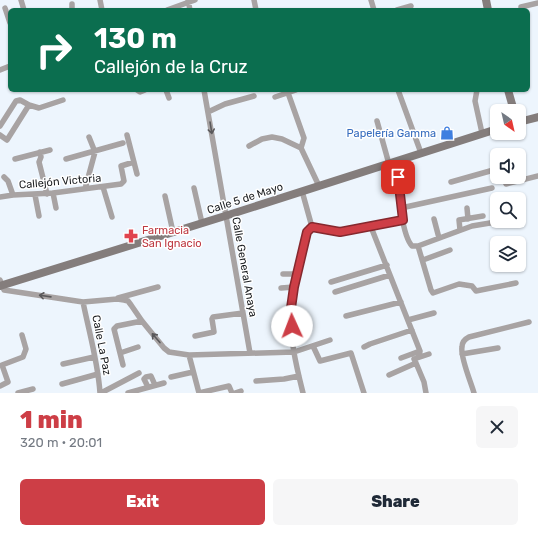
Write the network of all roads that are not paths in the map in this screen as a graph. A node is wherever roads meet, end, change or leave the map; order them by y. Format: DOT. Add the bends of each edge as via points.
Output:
graph roads {
  1 [pos="195,0"];
  2 [pos="519,0"];
  3 [pos="188,1"];
  4 [pos="538,3"];
  5 [pos="412,6"];
  6 [pos="5,8"];
  7 [pos="172,8"];
  8 [pos="404,8"];
  9 [pos="522,8"];
  10 [pos="8,17"];
  11 [pos="167,92"];
  12 [pos="204,92"];
  13 [pos="285,92"];
  14 [pos="287,92"];
  15 [pos="399,92"];
  16 [pos="477,92"];
  17 [pos="509,92"];
  18 [pos="254,96"];
  19 [pos="275,97"];
  20 [pos="169,98"];
  21 [pos="63,100"];
  22 [pos="512,104"];
  23 [pos="29,106"];
  24 [pos="208,112"];
  25 [pos="538,117"];
  26 [pos="526,120"];
  27 [pos="377,121"];
  28 [pos="0,126"];
  29 [pos="490,131"];
  30 [pos="482,133"];
  31 [pos="0,135"];
  32 [pos="127,135"];
  33 [pos="88,137"];
  34 [pos="123,143"];
  35 [pos="249,146"];
  36 [pos="301,148"];
  37 [pos="50,150"];
  38 [pos="40,152"];
  39 [pos="95,152"];
  40 [pos="421,153"];
  41 [pos="15,159"];
  42 [pos="66,159"];
  43 [pos="134,162"];
  44 [pos="393,163"];
  45 [pos="490,171"];
  46 [pos="137,174"];
  47 [pos="538,176"];
  48 [pos="4,177"];
  49 [pos="526,179"];
  50 [pos="451,182"];
  51 [pos="319,186"];
  52 [pos="103,187"];
  53 [pos="194,188"];
  54 [pos="492,188"];
  55 [pos="85,189"];
  56 [pos="302,191"];
  57 [pos="50,193"];
  58 [pos="13,195"];
  59 [pos="35,195"];
  60 [pos="165,196"];
  61 [pos="0,198"];
  62 [pos="56,208"];
  63 [pos="401,208"];
  64 [pos="467,208"];
  65 [pos="40,216"];
  66 [pos="225,216"];
  67 [pos="483,216"];
  68 [pos="112,217"];
  69 [pos="434,219"];
  70 [pos="468,219"];
  71 [pos="403,220"];
  72 [pos="202,223"];
  73 [pos="490,224"];
  74 [pos="312,227"];
  75 [pos="371,227"];
  76 [pos="460,230"];
  77 [pos="173,232"];
  78 [pos="440,238"];
  79 [pos="418,246"];
  80 [pos="450,250"];
  81 [pos="423,260"];
  82 [pos="387,265"];
  83 [pos="283,274"];
  84 [pos="297,274"];
  85 [pos="390,275"];
  86 [pos="331,282"];
  87 [pos="516,282"];
  88 [pos="1,284"];
  89 [pos="158,287"];
  90 [pos="294,287"];
  91 [pos="281,288"];
  92 [pos="336,292"];
  93 [pos="117,299"];
  94 [pos="83,302"];
  95 [pos="401,302"];
  96 [pos="243,313"];
  97 [pos="434,313"];
  98 [pos="346,316"];
  99 [pos="408,320"];
  100 [pos="142,321"];
  101 [pos="529,322"];
  102 [pos="412,330"];
  103 [pos="22,335"];
  104 [pos="195,336"];
  105 [pos="330,340"];
  106 [pos="313,346"];
  107 [pos="138,347"];
  108 [pos="364,347"];
  109 [pos="498,348"];
  110 [pos="420,351"];
  111 [pos="294,352"];
  112 [pos="120,353"];
  113 [pos="250,353"];
  114 [pos="429,354"];
  115 [pos="462,354"];
  116 [pos="189,355"];
  117 [pos="94,357"];
  118 [pos="401,358"];
  119 [pos="419,358"];
  120 [pos="416,363"];
  121 [pos="63,364"];
  122 [pos="123,365"];
  123 [pos="193,372"];
  124 [pos="139,373"];
  125 [pos="98,374"];
  126 [pos="389,375"];
  127 [pos="299,376"];
  128 [pos="172,377"];
  129 [pos="256,381"];
  130 [pos="164,382"];
  131 [pos="62,384"];
  132 [pos="155,385"];
  133 [pos="0,386"];
  134 [pos="148,387"];
  135 [pos="33,389"];
  136 [pos="241,391"];
  137 [pos="18,393"];
  138 [pos="100,393"];
  139 [pos="128,393"];
  140 [pos="199,393"];
  141 [pos="234,393"];
  142 [pos="303,393"];
  143 [pos="364,393"];
  144 [pos="426,393"];
  145 [pos="474,393"];
  1 -- 3 [label="street"];
  2 -- 9 [label="street"];
  3 -- 7 [label="street"];
  4 -- 9 [label="street"];
  5 -- 8 [label="street"];
  6 -- 10 [label="street"];
  11 -- 20 [label="street"];
  12 -- 24 [label="street, Calle General Anaya"];
  13 -- 19 [label="street"];
  14 -- 36 [label="street" via="304,138"];
  15 -- 40 [label="street"];
  16 -- 30 [label="street" via="475,101"];
  17 -- 22 [label="street"];
  18 -- 24 [label="street"];
  21 -- 23 [label="street" via="39,108"];
  23 -- 28 [label="street" via="20,100 16,102"];
  23 -- 31 [label="street" via="7,140"];
  24 -- 66 [label="street, Calle General Anaya, one-way"];
  25 -- 26 [label="street"];
  27 -- 44 [label="street"];
  29 -- 30 [label="street, Calle 5 de Mayo"];
  30 -- 40 [label="street, Calle 5 de Mayo"];
  32 -- 43 [label="street"];
  33 -- 39 [label="street"];
  34 -- 39 [label="street"];
  35 -- 36 [label="street" via="272,137"];
  36 -- 51 [label="street"];
  37 -- 38 [label="street"];
  38 -- 41 [label="street"];
  38 -- 57 [label="street" via="39,162"];
  39 -- 42 [label="street"];
  39 -- 55 [label="street"];
  40 -- 44 [label="street, Calle 5 de Mayo"];
  43 -- 46 [label="street"];
  43 -- 52 [label="street, Callejón Victoria" via="120,166 124,181 121,184"];
  44 -- 51 [label="street, Calle 5 de Mayo"];
  44 -- 63 [label="street"];
  45 -- 50 [label="street"];
  47 -- 49 [label="street"];
  48 -- 58 [label="street"];
  51 -- 56 [label="street, Calle 5 de Mayo"];
  52 -- 55 [label="street, Callejón Victoria"];
  52 -- 68 [label="street"];
  53 -- 72 [label="street"];
  54 -- 63 [label="street"];
  55 -- 57 [label="street, Callejón Victoria"];
  56 -- 66 [label="street, Calle 5 de Mayo"];
  56 -- 74 [label="street"];
  57 -- 59 [label="street, Callejón Victoria"];
  57 -- 62 [label="street"];
  58 -- 59 [label="street, Callejón Victoria"];
  58 -- 61 [label="street, Callejón Victoria"];
  59 -- 65 [label="street"];
  60 -- 77 [label="street"];
  63 -- 71 [label="street"];
  64 -- 70 [label="street"];
  66 -- 72 [label="street, Calle 5 de Mayo"];
  66 -- 96 [label="street, Calle General Anaya"];
  67 -- 70 [label="street"];
  69 -- 78 [label="street"];
  70 -- 76 [label="street" via="459,220"];
  71 -- 75 [label="street"];
  71 -- 79 [label="street" via="409,242 415,247"];
  72 -- 77 [label="street, Calle 5 de Mayo"];
  73 -- 76 [label="street"];
  74 -- 75 [label="street" via="340,232"];
  74 -- 84 [label="street" via="305,237"];
  75 -- 82 [label="street"];
  76 -- 78 [label="street"];
  77 -- 88 [label="street, Calle 5 de Mayo"];
  78 -- 79 [label="street"];
  79 -- 81 [label="street"];
  80 -- 81 [label="street"];
  81 -- 87 [label="street" via="431,290 435,293 459,284 472,286 476,291"];
  82 -- 85 [label="street"];
  82 -- 86 [label="street"];
  83 -- 84 [label="street"];
  84 -- 90 [label="street"];
  85 -- 92 [label="street"];
  85 -- 95 [label="street"];
  94 -- 88 [label="street, one-way" via="4,290"];
  89 -- 93 [label="street"];
  90 -- 91 [label="street"];
  90 -- 111 [label="street" via="291,308"];
  93 -- 94 [label="street"];
  93 -- 100 [label="street" via="128,302"];
  94 -- 117 [label="street, Calle La Paz"];
  95 -- 98 [label="street"];
  95 -- 99 [label="street"];
  96 -- 104 [label="street" via="213,317 214,332"];
  96 -- 113 [label="street, Calle General Anaya"];
  97 -- 99 [label="street"];
  99 -- 102 [label="street"];
  100 -- 112 [label="street" via="115,327"];
  116 -- 100 [label="street, one-way" via="169,352"];
  101 -- 115 [label="street" via="469,337 464,342"];
  102 -- 108 [label="street"];
  102 -- 110 [label="street"];
  103 -- 133 [label="street" via="26,349 23,357 2,364 8,382"];
  105 -- 106 [label="street"];
  106 -- 111 [label="street"];
  106 -- 143 [label="street" via="320,361 351,353"];
  107 -- 112 [label="street"];
  109 -- 115 [label="street"];
  110 -- 118 [label="street"];
  110 -- 119 [label="street"];
  111 -- 113 [label="street"];
  111 -- 127 [label="street"];
  112 -- 122 [label="street"];
  113 -- 116 [label="street"];
  114 -- 119 [label="street"];
  115 -- 145 [label="street"];
  116 -- 123 [label="street"];
  117 -- 121 [label="street"];
  117 -- 125 [label="street, Calle La Paz"];
  119 -- 120 [label="street" via="414,359"];
  120 -- 126 [label="street"];
  120 -- 144 [label="street"];
  123 -- 128 [label="street"];
  123 -- 140 [label="street"];
  124 -- 138 [label="street"];
  125 -- 131 [label="street"];
  125 -- 138 [label="street, Calle La Paz"];
  127 -- 129 [label="street"];
  127 -- 142 [label="street"];
  130 -- 132 [label="street"];
  132 -- 134 [label="street"];
  132 -- 134 [label="street" via="151,376 146,377 144,379"];
  134 -- 139 [label="street"];
  135 -- 137 [label="street"];
  136 -- 141 [label="street"];
  140 -- 141 [label="street" via="229,386"];
}
